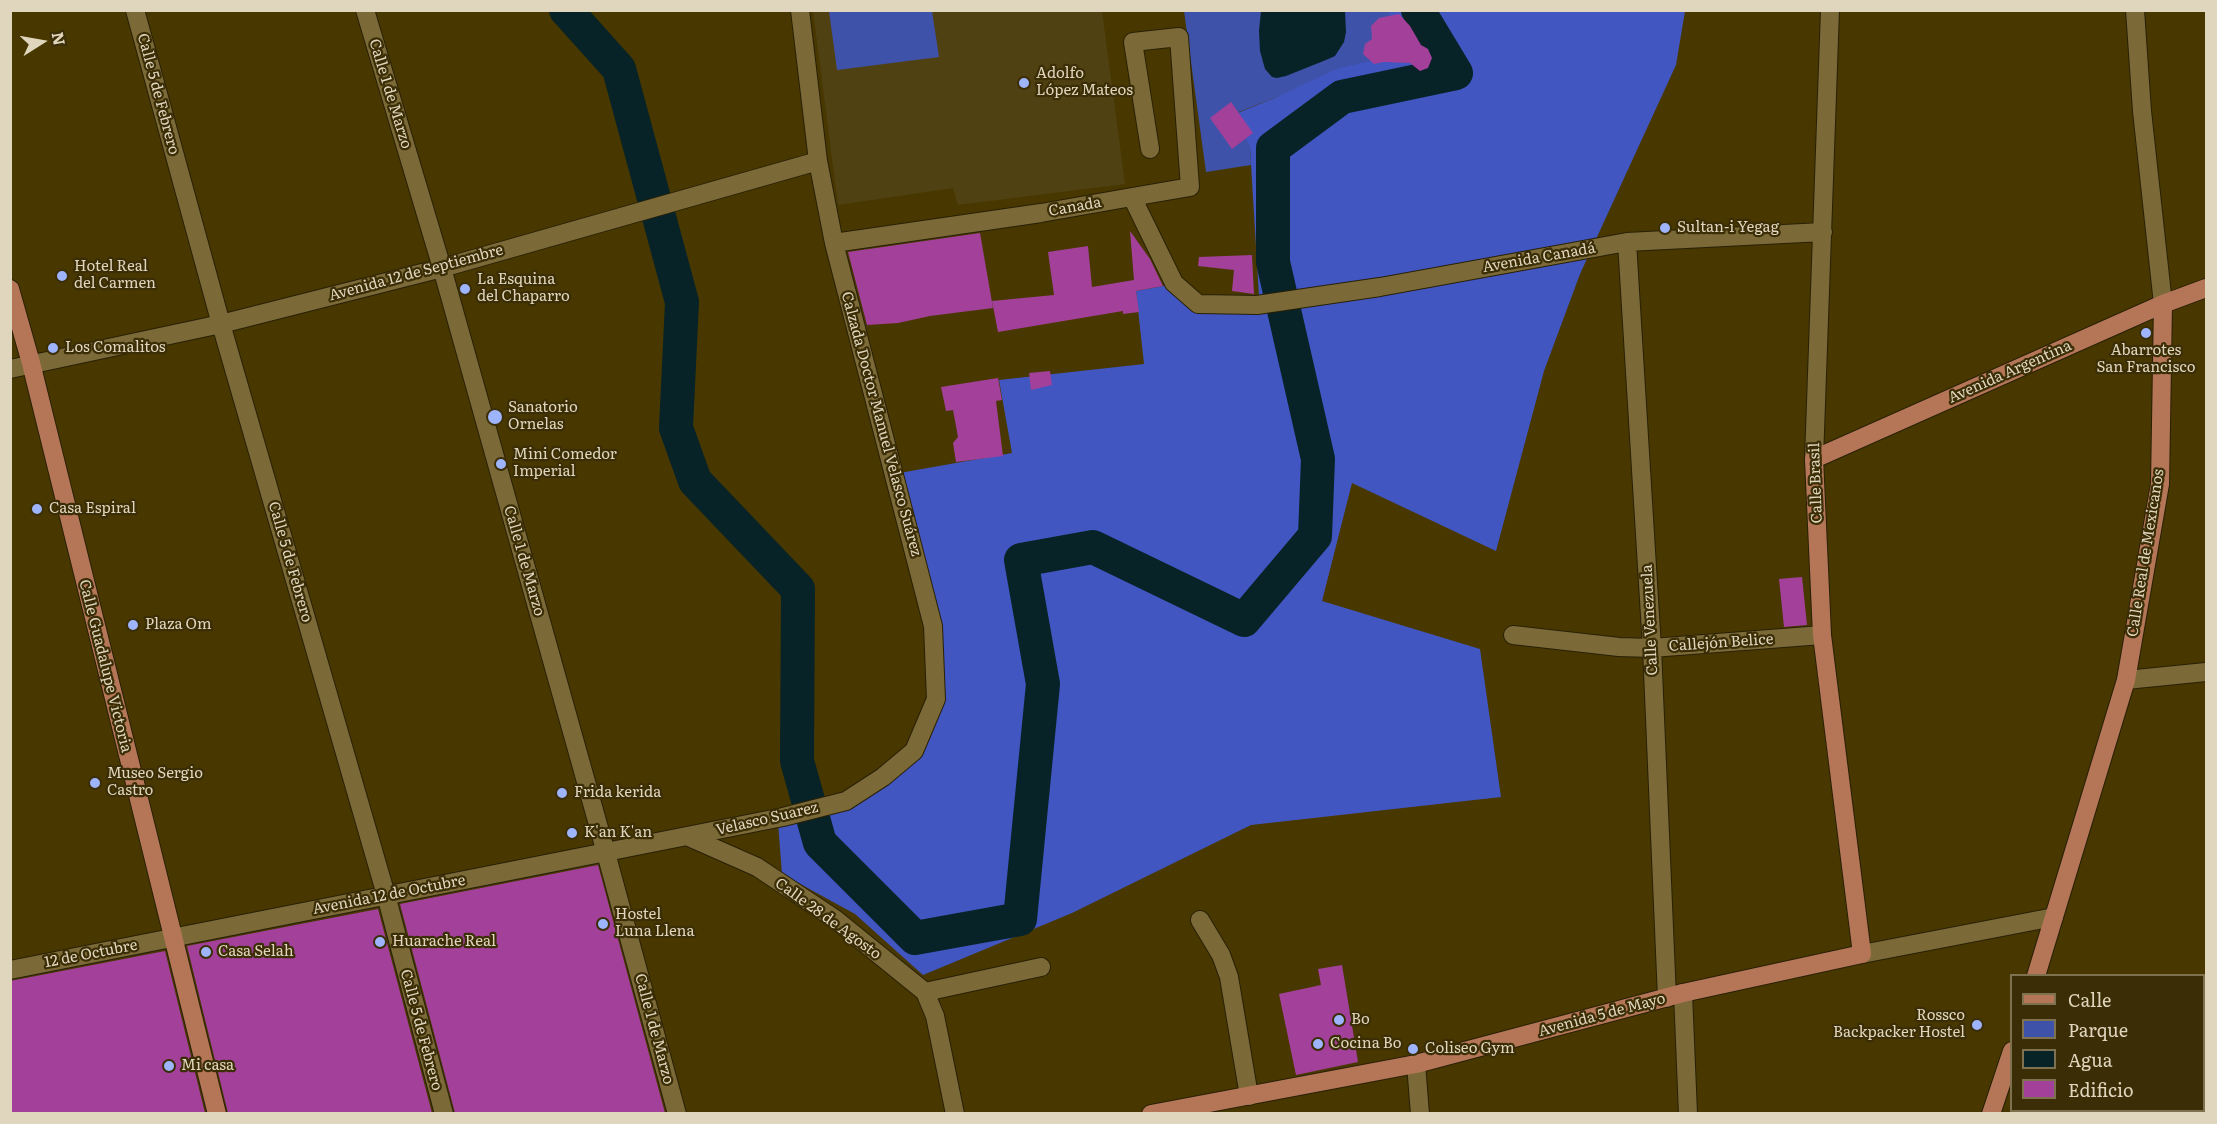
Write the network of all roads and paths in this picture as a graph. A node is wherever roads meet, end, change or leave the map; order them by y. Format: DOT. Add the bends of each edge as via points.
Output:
graph roads {
  1 [pos="135,10"];
  2 [pos="365,10"];
  3 [pos="800,10"];
  4 [pos="1830,10"];
  5 [pos="2135,10"];
  6 [pos="1150,149"];
  7 [pos="818,161"];
  8 [pos="1132,196"];
  9 [pos="1823,232"];
  10 [pos="1627,242"];
  11 [pos="834,243"];
  12 [pos="442,268"];
  13 [pos="2206,288"];
  14 [pos="10,289"];
  15 [pos="2163,304"];
  16 [pos="221,324"];
  17 [pos="31,363"];
  18 [pos="10,369"];
  19 [pos="1814,459"];
  20 [pos="1513,635"];
  21 [pos="1822,635"];
  22 [pos="1652,648"];
  23 [pos="2206,672"];
  24 [pos="2126,680"];
  25 [pos="846,801"];
  26 [pos="689,837"];
  27 [pos="606,853"];
  28 [pos="386,895"];
  29 [pos="2054,917"];
  30 [pos="1200,920"];
  31 [pos="172,938"];
  32 [pos="1862,954"];
  33 [pos="1041,967"];
  34 [pos="10,970"];
  35 [pos="2036,974"];
  36 [pos="925,992"];
  37 [pos="1675,996"];
  38 [pos="1416,1064"];
  39 [pos="2008,1072"];
  40 [pos="1250,1096"];
  41 [pos="217,1113"];
  42 [pos="444,1113"];
  43 [pos="677,1113"];
  44 [pos="955,1113"];
  45 [pos="1151,1113"];
  46 [pos="1420,1113"];
  47 [pos="1688,1113"];
  48 [pos="1991,1113"];
  1 -- 16 [label="street, Calle 5 de Febrero"];
  2 -- 12 [label="street, Calle 1 de Marzo"];
  3 -- 7 [label="street, Calzada Doctor Manuel Velasco Suárez"];
  4 -- 9 [label="street, Calle Brasil"];
  5 -- 15 [label="street, Calle Real de Mexicanos"];
  6 -- 8 [label="street, Canada" via="1133,42 1179,37 1190,187"];
  7 -- 11 [label="street, Calzada Doctor Manuel Velasco Suárez"];
  7 -- 12 [label="street, Avenida 12 de Septiembre"];
  8 -- 10 [label="street, Avenida Canadá" via="1174,283 1198,304 1257,305"];
  8 -- 11 [label="street, Canada"];
  9 -- 10 [label="street, Avenida Canadá"];
  9 -- 19 [label="street, Calle Brasil"];
  10 -- 22 [label="street, Calle Venezuela"];
  11 -- 25 [label="street, Calzada Doctor Manuel Velasco Suárez" via="933,626 936,699 914,750"];
  12 -- 16 [label="street, Avenida 12 de Septiembre"];
  12 -- 27 [label="street, Calle 1 de Marzo"];
  13 -- 15 [label="main road, Avenida Argentina"];
  14 -- 17 [label="main road, Calle Guadalupe Victoria"];
  15 -- 19 [label="main road, Avenida Argentina"];
  15 -- 24 [label="main road, Calle Real de Mexicanos" via="2160,484"];
  16 -- 17 [label="street, Avenida 12 de Septiembre"];
  16 -- 28 [label="street, Calle 5 de Febrero"];
  17 -- 18 [label="street, Avenida 12 de Septiembre"];
  17 -- 31 [label="main road, Calle Guadalupe Victoria"];
  19 -- 21 [label="main road, Calle Brasil"];
  20 -- 22 [label="street, Callejón Belice"];
  21 -- 22 [label="street, Callejón Belice"];
  21 -- 32 [label="main road, Calle Brasil"];
  22 -- 37 [label="street, Calle Venezuela"];
  23 -- 24 [label="street"];
  24 -- 29 [label="main road, Calle Real de Mexicanos"];
  25 -- 26 [label="street, Velasco Suarez"];
  26 -- 27 [label="street"];
  26 -- 36 [label="street, Calle 28 de Agosto" via="757,867 835,919"];
  27 -- 28 [label="street, Avenida 12 de Octubre"];
  27 -- 43 [label="street, Calle 1 de Marzo"];
  28 -- 31 [label="street, Avenida 12 de Octubre"];
  28 -- 42 [label="street, Calle 5 de Febrero"];
  29 -- 32 [label="street, Avenida 5 de Mayo"];
  29 -- 35 [label="main road, Calle Real de Mexicanos"];
  30 -- 40 [label="street" via="1229,977"];
  31 -- 34 [label="street, 12 de Octubre"];
  31 -- 41 [label="main road, Calle Guadalupe Victoria"];
  32 -- 37 [label="main road, Avenida 5 de Mayo"];
  33 -- 36 [label="street"];
  36 -- 44 [label="street, Calle 28 de Agosto" via="935,1016"];
  37 -- 38 [label="main road, Avenida 5 de Mayo"];
  37 -- 47 [label="street, Calle Venezuela"];
  38 -- 40 [label="main road, Avenida 5 de Mayo"];
  38 -- 46 [label="street"];
  39 -- 48 [label="main road"];
  40 -- 45 [label="main road, Avenida 5 de Mayo"];
}
